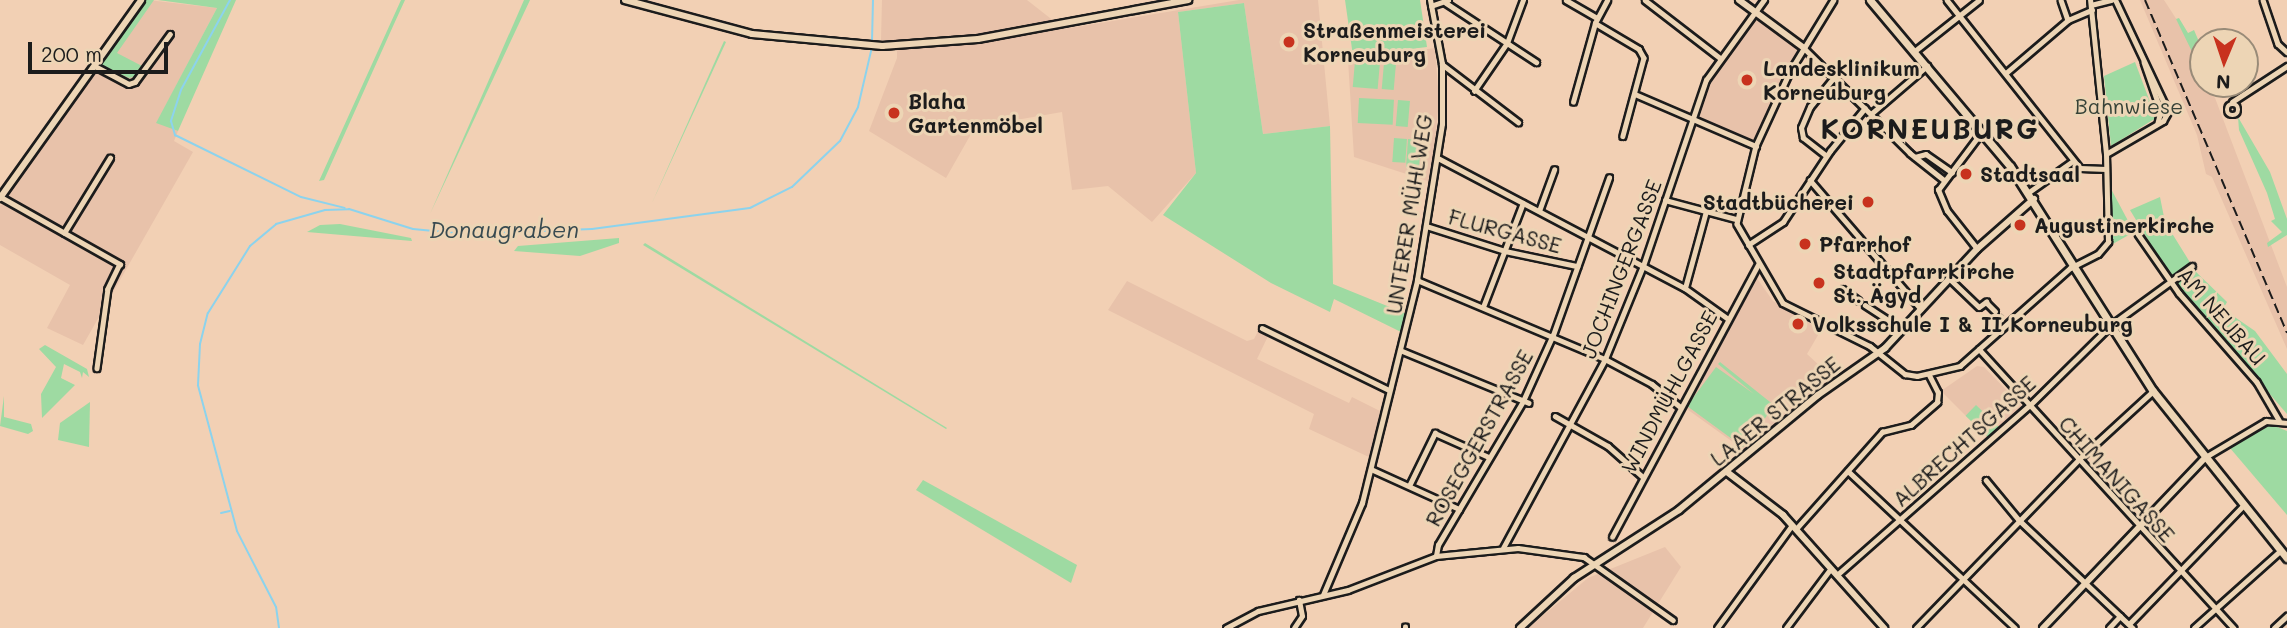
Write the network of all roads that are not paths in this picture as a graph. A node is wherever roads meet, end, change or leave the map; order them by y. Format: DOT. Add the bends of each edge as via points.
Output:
graph roads {
  1 [pos="141,0"];
  2 [pos="625,0"];
  3 [pos="1188,0"];
  4 [pos="1523,0"];
  5 [pos="1566,0"];
  6 [pos="1607,0"];
  7 [pos="1645,0"];
  8 [pos="1739,0"];
  9 [pos="1764,0"];
  10 [pos="1834,0"];
  11 [pos="1870,0"];
  12 [pos="1947,0"];
  13 [pos="1979,0"];
  14 [pos="2061,0"];
  15 [pos="2113,0"];
  16 [pos="2263,0"];
  17 [pos="1447,2"];
  18 [pos="1430,3"];
  19 [pos="2091,5"];
  20 [pos="1754,11"];
  21 [pos="1960,14"];
  22 [pos="1596,20"];
  23 [pos="2068,20"];
  24 [pos="170,34"];
  25 [pos="1507,43"];
  26 [pos="1804,48"];
  27 [pos="1916,50"];
  28 [pos="2287,52"];
  29 [pos="1720,58"];
  30 [pos="1536,62"];
  31 [pos="1441,64"];
  32 [pos="93,65"];
  33 [pos="1928,66"];
  34 [pos="2287,66"];
  35 [pos="2006,73"];
  36 [pos="1834,77"];
  37 [pos="1474,91"];
  38 [pos="1635,94"];
  39 [pos="1573,102"];
  40 [pos="1865,108"];
  41 [pos="2239,113"];
  42 [pos="1871,114"];
  43 [pos="1692,119"];
  44 [pos="1518,122"];
  45 [pos="1981,133"];
  46 [pos="1623,136"];
  47 [pos="1756,146"];
  48 [pos="2106,153"];
  49 [pos="1826,156"];
  50 [pos="1915,157"];
  51 [pos="110,158"];
  52 [pos="1438,158"];
  53 [pos="2073,160"];
  54 [pos="2106,169"];
  55 [pos="1554,170"];
  56 [pos="1952,172"];
  57 [pos="1609,178"];
  58 [pos="1810,180"];
  59 [pos="1943,181"];
  60 [pos="2029,192"];
  61 [pos="0,198"];
  62 [pos="1665,200"];
  63 [pos="2034,200"];
  64 [pos="1523,203"];
  65 [pos="1539,211"];
  66 [pos="1706,211"];
  67 [pos="1736,219"];
  68 [pos="1426,226"];
  69 [pos="64,233"];
  70 [pos="2138,234"];
  71 [pos="1588,236"];
  72 [pos="1748,245"];
  73 [pos="1978,249"];
  74 [pos="1504,251"];
  75 [pos="2075,264"];
  76 [pos="1758,265"];
  77 [pos="1577,266"];
  78 [pos="1643,266"];
  79 [pos="2192,266"];
  80 [pos="1950,279"];
  81 [pos="1417,280"];
  82 [pos="2169,281"];
  83 [pos="1685,288"];
  84 [pos="1843,289"];
  85 [pos="1858,300"];
  86 [pos="1865,306"];
  87 [pos="1483,307"];
  88 [pos="1922,310"];
  89 [pos="1995,311"];
  90 [pos="1727,318"];
  91 [pos="2111,325"];
  92 [pos="1262,328"];
  93 [pos="1903,330"];
  94 [pos="1553,335"];
  95 [pos="1979,349"];
  96 [pos="1400,350"];
  97 [pos="1880,352"];
  98 [pos="1605,359"];
  99 [pos="97,368"];
  100 [pos="1930,375"];
  101 [pos="1389,390"];
  102 [pos="2153,391"];
  103 [pos="1523,401"];
  104 [pos="1529,403"];
  105 [pos="2030,405"];
  106 [pos="1679,406"];
  107 [pos="1555,416"];
  108 [pos="2279,420"];
  109 [pos="2287,423"];
  110 [pos="1573,425"];
  111 [pos="1489,457"];
  112 [pos="2204,458"];
  113 [pos="2078,460"];
  114 [pos="1371,469"];
  115 [pos="1848,471"];
  116 [pos="1727,472"];
  117 [pos="1642,477"];
  118 [pos="1986,480"];
  119 [pos="1409,486"];
  120 [pos="2243,506"];
  121 [pos="1459,509"];
  122 [pos="1899,519"];
  123 [pos="2019,520"];
  124 [pos="1794,527"];
  125 [pos="2139,528"];
  126 [pos="1612,537"];
  127 [pos="1503,548"];
  128 [pos="2278,552"];
  129 [pos="1436,556"];
  130 [pos="2287,558"];
  131 [pos="1595,565"];
  132 [pos="2180,571"];
  133 [pos="1832,574"];
  134 [pos="1962,579"];
  135 [pos="2086,584"];
  136 [pos="1323,595"];
  137 [pos="1299,600"];
  138 [pos="2216,608"];
  139 [pos="2120,615"];
  140 [pos="2287,616"];
  141 [pos="1673,620"];
  142 [pos="2131,626"];
  143 [pos="1226,628"];
  144 [pos="1294,628"];
  145 [pos="1521,628"];
  146 [pos="1717,628"];
  147 [pos="1786,628"];
  148 [pos="1884,628"];
  149 [pos="1916,628"];
  150 [pos="2015,628"];
  151 [pos="2043,628"];
  152 [pos="2109,628"];
  153 [pos="2194,628"];
  154 [pos="2234,628"];
  155 [pos="2274,628"];
  1 -- 32 [label="main road"];
  2 -- 3 [label="main road" via="742,32 882,46 989,38"];
  4 -- 25 [label="street"];
  5 -- 22 [label="street"];
  6 -- 22 [label="street"];
  7 -- 29 [label="street"];
  8 -- 20 [label="main road"];
  9 -- 20 [label="street, JOCHINGERGASSE"];
  10 -- 26 [label="street"];
  11 -- 27 [label="main road"];
  12 -- 21 [label="street"];
  13 -- 21 [label="street"];
  14 -- 23 [label="street"];
  15 -- 19 [label="street"];
  15 -- 48 [label="street" via="2144,60 2161,111 2158,124"];
  16 -- 28 [label="street" via="2278,44"];
  17 -- 18 [label="street"];
  17 -- 25 [label="street"];
  18 -- 31 [label="street, UNTERER MÜHLWEG"];
  19 -- 23 [label="street"];
  19 -- 48 [label="street"];
  20 -- 26 [label="main road"];
  20 -- 29 [label="street, JOCHINGERGASSE"];
  21 -- 27 [label="street"];
  21 -- 35 [label="street"];
  22 -- 38 [label="street" via="1642,53"];
  22 -- 39 [label="street"];
  23 -- 35 [label="street"];
  24 -- 32 [label="street" via="135,82 129,84"];
  25 -- 30 [label="street"];
  25 -- 37 [label="street"];
  26 -- 36 [label="street"];
  26 -- 47 [label="street"];
  27 -- 33 [label="main road"];
  29 -- 43 [label="street, JOCHINGERGASSE"];
  31 -- 37 [label="street"];
  31 -- 52 [label="street, UNTERER MÜHLWEG"];
  32 -- 61 [label="main road"];
  33 -- 42 [label="street"];
  33 -- 45 [label="main road"];
  34 -- 41 [label="street" via="2232,102 2230,114"];
  35 -- 53 [label="street"];
  36 -- 40 [label="street"];
  36 -- 49 [label="street" via="1806,115 1801,133"];
  37 -- 44 [label="street"];
  38 -- 43 [label="street"];
  38 -- 46 [label="street"];
  40 -- 42 [label="street"];
  40 -- 49 [label="street"];
  42 -- 50 [label="street"];
  43 -- 47 [label="street"];
  43 -- 62 [label="street, JOCHINGERGASSE"];
  45 -- 56 [label="street"];
  45 -- 60 [label="main road"];
  47 -- 67 [label="street"];
  48 -- 54 [label="street"];
  49 -- 58 [label="street"];
  50 -- 56 [label="street" via="1926,154"];
  50 -- 59 [label="street"];
  51 -- 69 [label="street"];
  52 -- 64 [label="street"];
  52 -- 68 [label="street, UNTERER MÜHLWEG"];
  53 -- 54 [label="street" via="2085,170"];
  53 -- 60 [label="street"];
  54 -- 75 [label="street" via="2108,242 2098,254"];
  55 -- 65 [label="street"];
  56 -- 59 [label="street"];
  57 -- 71 [label="street, ROSEGGERSTRASSE"];
  58 -- 72 [label="street" via="1783,222"];
  58 -- 88 [label="street"];
  59 -- 73 [label="street" via="1938,194"];
  60 -- 63 [label="main road"];
  61 -- 69 [label="street"];
  62 -- 66 [label="street"];
  62 -- 78 [label="street, JOCHINGERGASSE"];
  63 -- 73 [label="main road, LAAER STRASSE"];
  63 -- 75 [label="main road"];
  64 -- 65 [label="street"];
  64 -- 74 [label="street"];
  65 -- 71 [label="street"];
  66 -- 67 [label="street"];
  66 -- 83 [label="street"];
  67 -- 72 [label="street"];
  68 -- 74 [label="street, FLURGASSE"];
  68 -- 81 [label="street, UNTERER MÜHLWEG"];
  69 -- 99 [label="street" via="120,264 107,289"];
  70 -- 82 [label="street, AM NEUBAU"];
  71 -- 77 [label="street, ROSEGGERSTRASSE"];
  71 -- 78 [label="street"];
  72 -- 76 [label="street"];
  73 -- 80 [label="main road, LAAER STRASSE"];
  74 -- 77 [label="street, FLURGASSE"];
  74 -- 87 [label="street"];
  75 -- 91 [label="main road"];
  75 -- 95 [label="street" via="2005,320"];
  76 -- 90 [label="street, WINDMÜHLGASSE"];
  76 -- 97 [label="street" via="1783,303"];
  77 -- 94 [label="street, ROSEGGERSTRASSE"];
  78 -- 83 [label="street"];
  78 -- 98 [label="street, JOCHINGERGASSE"];
  79 -- 82 [label="street, ALBRECHTSGASSE"];
  80 -- 88 [label="main road, LAAER STRASSE"];
  80 -- 89 [label="street" via="1979,307 1986,302"];
  81 -- 87 [label="street"];
  81 -- 96 [label="street, UNTERER MÜHLWEG"];
  82 -- 91 [label="street, ALBRECHTSGASSE"];
  82 -- 108 [label="street, AM NEUBAU" via="2235,353 2278,411"];
  83 -- 90 [label="street"];
  84 -- 85 [label="street"];
  86 -- 93 [label="street"];
  87 -- 94 [label="street"];
  88 -- 93 [label="main road, LAAER STRASSE"];
  90 -- 106 [label="street, WINDMÜHLGASSE"];
  91 -- 102 [label="main road"];
  91 -- 105 [label="street, ALBRECHTSGASSE"];
  92 -- 101 [label="street"];
  93 -- 97 [label="main road, LAAER STRASSE"];
  94 -- 98 [label="street"];
  94 -- 103 [label="street, ROSEGGERSTRASSE"];
  95 -- 100 [label="street" via="1960,366"];
  95 -- 105 [label="street, CHIMANIGASSE"];
  96 -- 101 [label="street, UNTERER MÜHLWEG"];
  96 -- 103 [label="street"];
  97 -- 100 [label="street" via="1905,374"];
  97 -- 116 [label="main road, LAAER STRASSE" via="1818,395"];
  98 -- 106 [label="street" via="1652,384"];
  98 -- 110 [label="street, JOCHINGERGASSE"];
  100 -- 115 [label="street" via="1937,402 1911,425 1882,432"];
  101 -- 114 [label="street, UNTERER MÜHLWEG"];
  102 -- 112 [label="main road"];
  102 -- 113 [label="street"];
  103 -- 104 [label="street"];
  103 -- 111 [label="street, ROSEGGERSTRASSE"];
  105 -- 113 [label="street, CHIMANIGASSE"];
  105 -- 122 [label="street, ALBRECHTSGASSE"];
  106 -- 117 [label="street, WINDMÜHLGASSE"];
  107 -- 110 [label="street"];
  108 -- 109 [label="street"];
  108 -- 112 [label="street" via="2266,421"];
  110 -- 117 [label="street" via="1608,446"];
  110 -- 127 [label="street, JOCHINGERGASSE"];
  111 -- 119 [label="street" via="1436,433"];
  111 -- 121 [label="street, ROSEGGERSTRASSE"];
  112 -- 120 [label="main road"];
  112 -- 125 [label="main road"];
  113 -- 123 [label="street"];
  113 -- 125 [label="street, CHIMANIGASSE"];
  114 -- 119 [label="street"];
  114 -- 136 [label="street, UNTERER MÜHLWEG" via="1361,507"];
  115 -- 122 [label="street"];
  115 -- 124 [label="street"];
  116 -- 124 [label="main road"];
  116 -- 131 [label="main road, LAAER STRASSE" via="1640,538"];
  117 -- 126 [label="street, WINDMÜHLGASSE"];
  118 -- 123 [label="street"];
  119 -- 121 [label="street"];
  120 -- 128 [label="main road"];
  120 -- 132 [label="street"];
  121 -- 129 [label="street, ROSEGGERSTRASSE"];
  122 -- 133 [label="street, ALBRECHTSGASSE"];
  122 -- 134 [label="street"];
  123 -- 134 [label="street"];
  123 -- 135 [label="street"];
  124 -- 133 [label="main road"];
  124 -- 146 [label="street"];
  125 -- 132 [label="street, CHIMANIGASSE"];
  125 -- 135 [label="main road"];
  127 -- 129 [label="street"];
  127 -- 131 [label="street" via="1584,557"];
  128 -- 130 [label="main road"];
  128 -- 138 [label="street"];
  129 -- 136 [label="street"];
  131 -- 141 [label="street"];
  131 -- 145 [label="main road, LAAER STRASSE"];
  132 -- 138 [label="street, CHIMANIGASSE"];
  132 -- 142 [label="street"];
  133 -- 147 [label="street, ALBRECHTSGASSE"];
  133 -- 148 [label="main road"];
  134 -- 149 [label="street"];
  134 -- 150 [label="street"];
  135 -- 139 [label="street"];
  135 -- 151 [label="main road"];
  136 -- 137 [label="street"];
  137 -- 143 [label="street" via="1258,611"];
  137 -- 144 [label="street" via="1303,617"];
  138 -- 153 [label="street"];
  138 -- 154 [label="street, CHIMANIGASSE"];
  139 -- 142 [label="street"];
  139 -- 152 [label="street"];
  140 -- 155 [label="street"];
}
